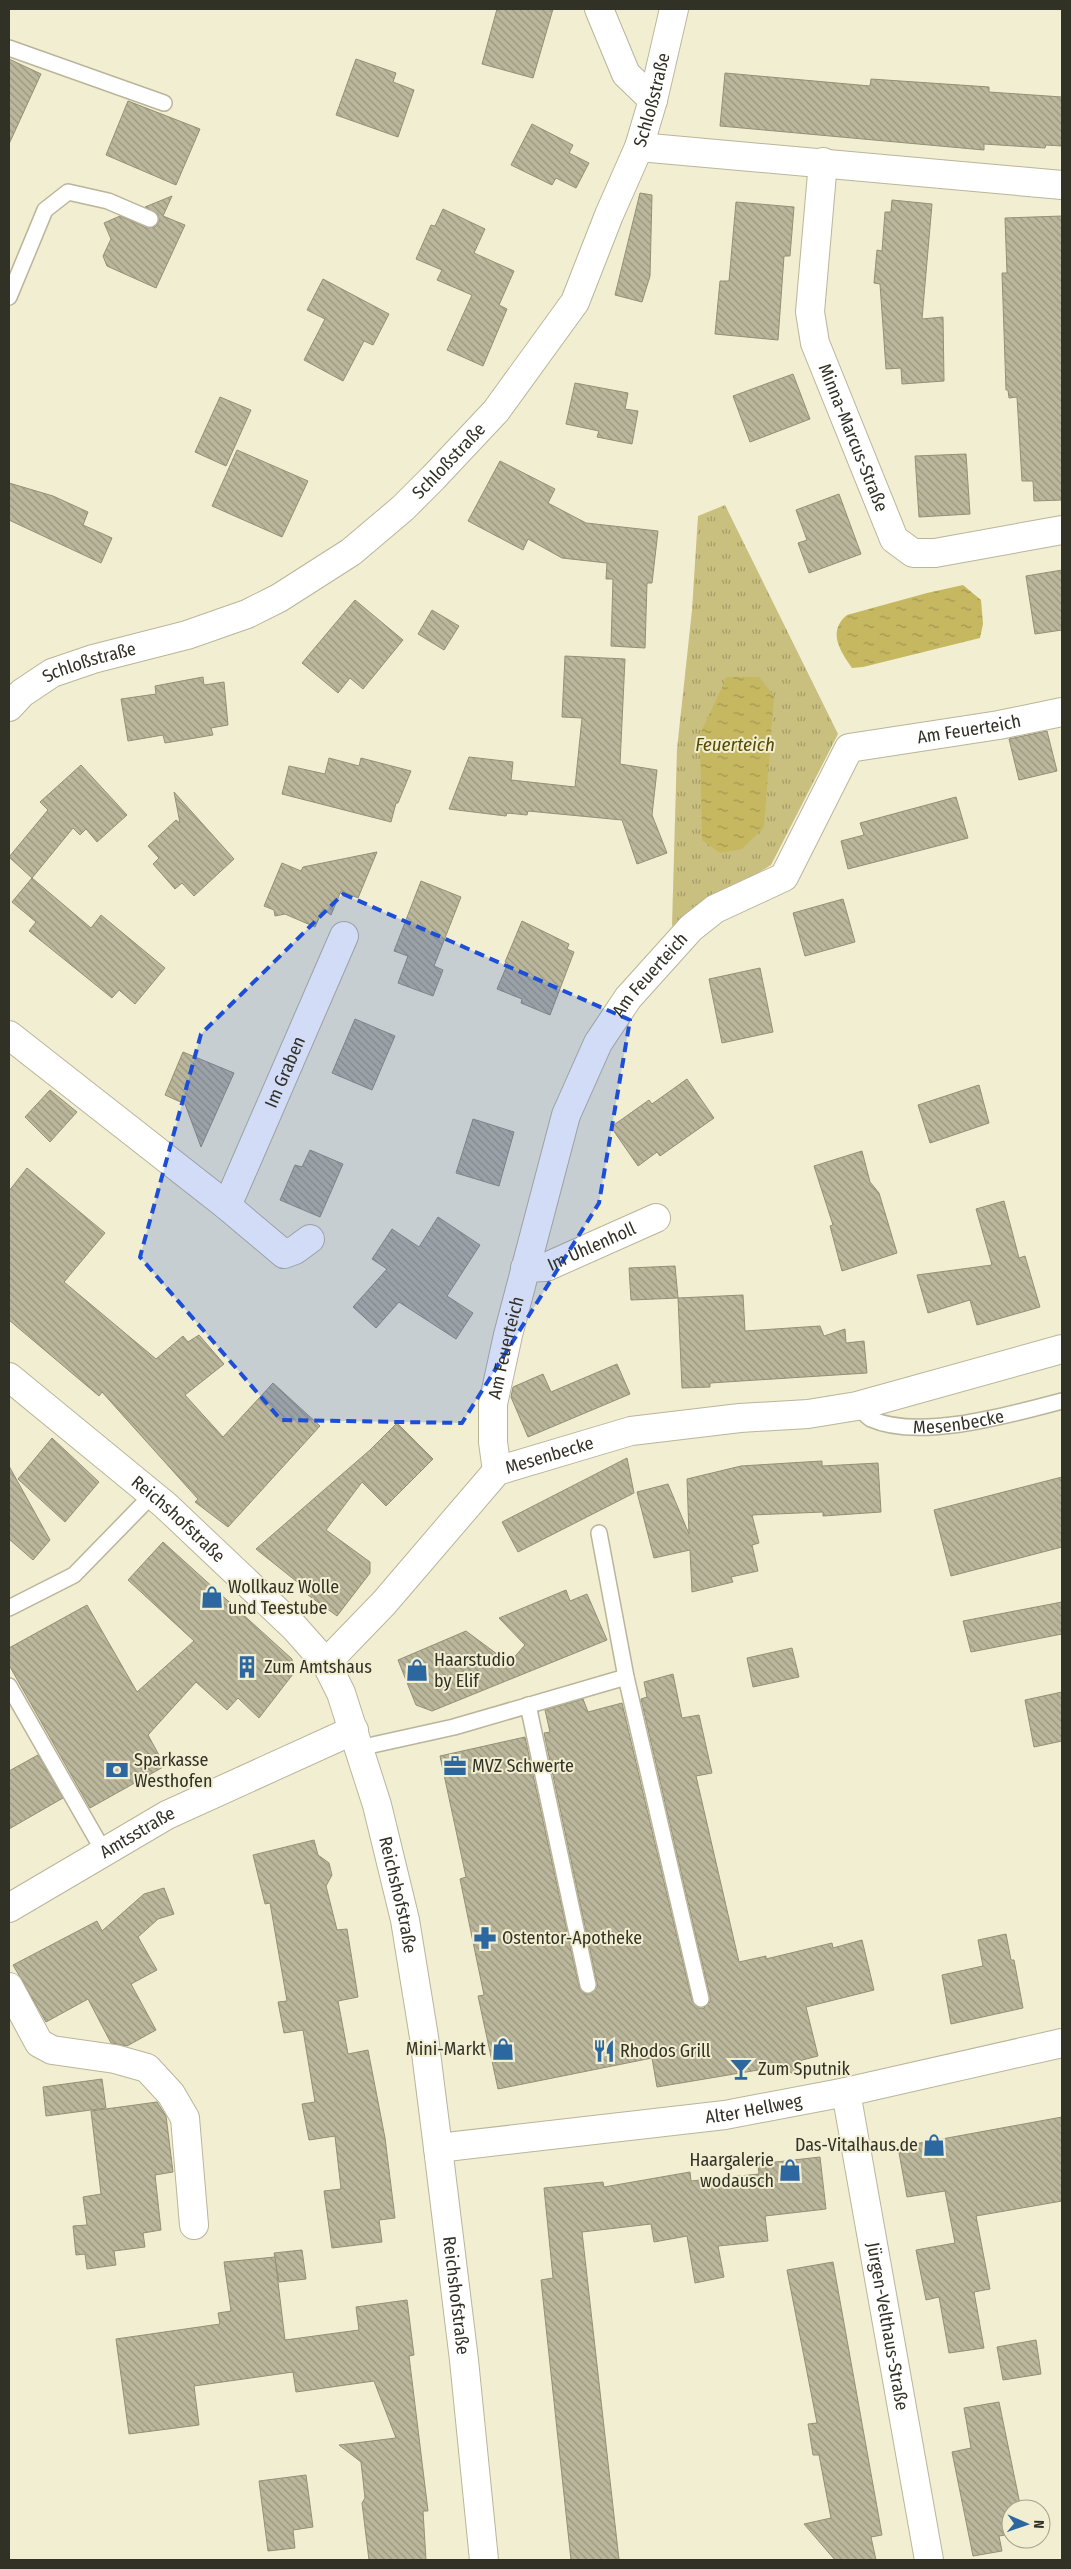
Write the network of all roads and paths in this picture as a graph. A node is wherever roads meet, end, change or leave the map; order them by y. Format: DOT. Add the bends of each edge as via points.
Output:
graph roads {
  1 [pos="599,9"];
  2 [pos="674,9"];
  3 [pos="9,48"];
  4 [pos="653,100"];
  5 [pos="164,103"];
  6 [pos="639,147"];
  7 [pos="822,162"];
  8 [pos="1062,185"];
  9 [pos="150,218"];
  10 [pos="9,297"];
  11 [pos="1062,530"];
  12 [pos="9,708"];
  13 [pos="1062,712"];
  14 [pos="344,936"];
  15 [pos="9,1035"];
  16 [pos="227,1206"];
  17 [pos="656,1218"];
  18 [pos="310,1239"];
  19 [pos="525,1268"];
  20 [pos="1062,1349"];
  21 [pos="9,1377"];
  22 [pos="1062,1401"];
  23 [pos="857,1406"];
  24 [pos="497,1472"];
  25 [pos="152,1495"];
  26 [pos="599,1534"];
  27 [pos="9,1608"];
  28 [pos="326,1663"];
  29 [pos="626,1677"];
  30 [pos="9,1686"];
  31 [pos="528,1705"];
  32 [pos="356,1739"];
  33 [pos="104,1852"];
  34 [pos="9,1908"];
  35 [pos="588,1985"];
  36 [pos="9,1987"];
  37 [pos="701,1999"];
  38 [pos="1062,2043"];
  39 [pos="846,2092"];
  40 [pos="438,2148"];
  41 [pos="194,2226"];
  42 [pos="484,2560"];
  43 [pos="929,2560"];
  1 -- 4 [label="street" via="626,74"];
  2 -- 4 [label="street, Schloßstraße"];
  3 -- 5 [label="lane"];
  4 -- 6 [label="street, Schloßstraße"];
  6 -- 7 [label="street"];
  6 -- 12 [label="street, Schloßstraße" via="576,302 496,411 403,508 351,552 280,598 187,636 93,659 52,673 22,693"];
  7 -- 8 [label="street"];
  7 -- 11 [label="street, Minna-Marcus-Straße" via="810,312 815,343 894,539 913,553 936,553"];
  9 -- 10 [label="lane" via="108,201 68,192 45,210"];
  13 -- 19 [label="street, Am Feuerteich" via="848,748 784,877 714,910 691,928 628,998 598,1043 566,1115"];
  14 -- 16 [label="street, Im Graben"];
  15 -- 16 [label="street"];
  16 -- 18 [label="street" via="284,1254"];
  17 -- 19 [label="street, Im Uhlenholl" via="546,1267"];
  19 -- 24 [label="street, Am Feuerteich" via="493,1404"];
  20 -- 23 [label="street, Mesenbecke"];
  21 -- 25 [label="street, Reichshofstraße"];
  22 -- 23 [label="lane, Mesenbecke" via="933,1428 885,1423 870,1418"];
  23 -- 24 [label="street, Mesenbecke" via="808,1414 740,1418 631,1431"];
  24 -- 28 [label="street, Mesenbecke" via="384,1603"];
  25 -- 27 [label="lane" via="74,1575"];
  25 -- 28 [label="street, Reichshofstraße" via="294,1627"];
  26 -- 29 [label="lane"];
  28 -- 32 [label="street, Reichshofstraße" via="341,1693"];
  29 -- 31 [label="lane"];
  29 -- 37 [label="lane"];
  30 -- 33 [label="lane"];
  31 -- 32 [label="lane" via="454,1727"];
  31 -- 35 [label="lane"];
  32 -- 33 [label="street, Amtsstraße" via="200,1799"];
  32 -- 40 [label="street, Reichshofstraße" via="377,1805 405,1920"];
  33 -- 34 [label="street, Amtsstraße"];
  36 -- 41 [label="street" via="38,2043 52,2050 115,2059 147,2068 172,2094 184,2118"];
  38 -- 39 [label="street, Alter Hellweg"];
  39 -- 40 [label="street, Alter Hellweg" via="725,2116"];
  39 -- 43 [label="street, Jürgen-Velthaus-Straße"];
  40 -- 42 [label="street, Reichshofstraße"];
}
